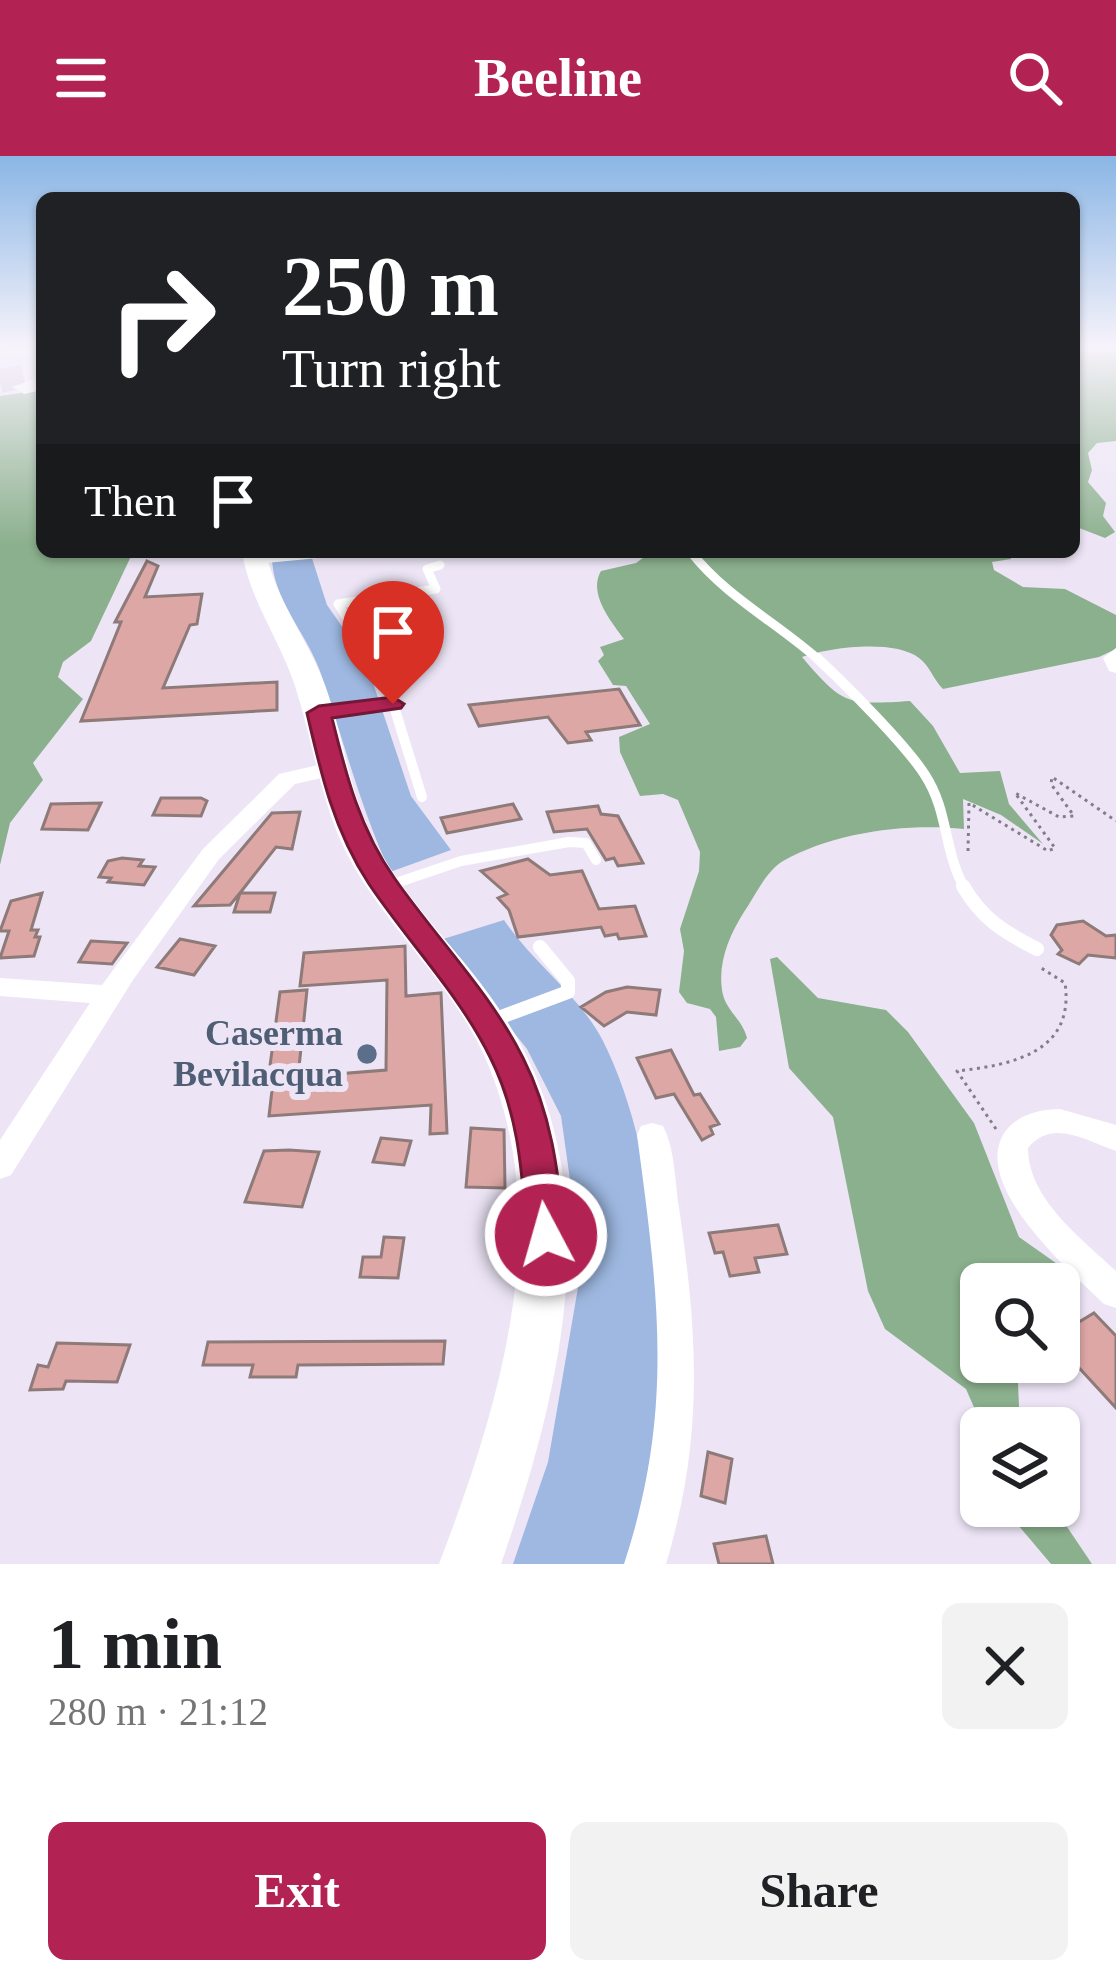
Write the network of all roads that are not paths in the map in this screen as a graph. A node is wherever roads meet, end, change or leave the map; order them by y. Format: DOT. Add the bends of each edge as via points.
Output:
graph roads {
  1 [pos="260,558"];
  2 [pos="697,558"];
  3 [pos="440,565"];
  4 [pos="1116,655"];
  5 [pos="1116,667"];
  6 [pos="390,704"];
  7 [pos="323,712"];
  8 [pos="331,769"];
  9 [pos="422,797"];
  10 [pos="596,860"];
  11 [pos="386,887"];
  12 [pos="541,947"];
  13 [pos="1037,949"];
  14 [pos="0,987"];
  15 [pos="110,995"];
  16 [pos="493,1020"];
  17 [pos="652,1135"];
  18 [pos="1116,1139"];
  19 [pos="0,1166"];
  20 [pos="1116,1293"];
  21 [pos="470,1564"];
  22 [pos="645,1564"];
  1 -- 7 [label="main road"];
  2 -- 13 [label="lane" via="823,664 925,775 945,821 949,859 975,907"];
  3 -- 6 [label="lane" via="427,569 438,587 429,592 338,604 379,669"];
  4 -- 5 [label="street"];
  6 -- 7 [label="street"];
  6 -- 9 [label="lane"];
  7 -- 8 [label="main road"];
  8 -- 11 [label="main road" via="358,843"];
  8 -- 15 [label="street" via="287,779 265,796 211,854"];
  10 -- 11 [label="lane" via="586,843 569,842 461,861"];
  11 -- 16 [label="main road"];
  12 -- 16 [label="lane" via="568,992"];
  14 -- 15 [label="street"];
  15 -- 19 [label="street"];
  16 -- 21 [label="main road" via="536,1131 546,1235 535,1327 495,1498"];
  17 -- 22 [label="street" via="680,1402"];
  18 -- 20 [label="street" via="1058,1120 1015,1136 1009,1154 1033,1208"];
}
